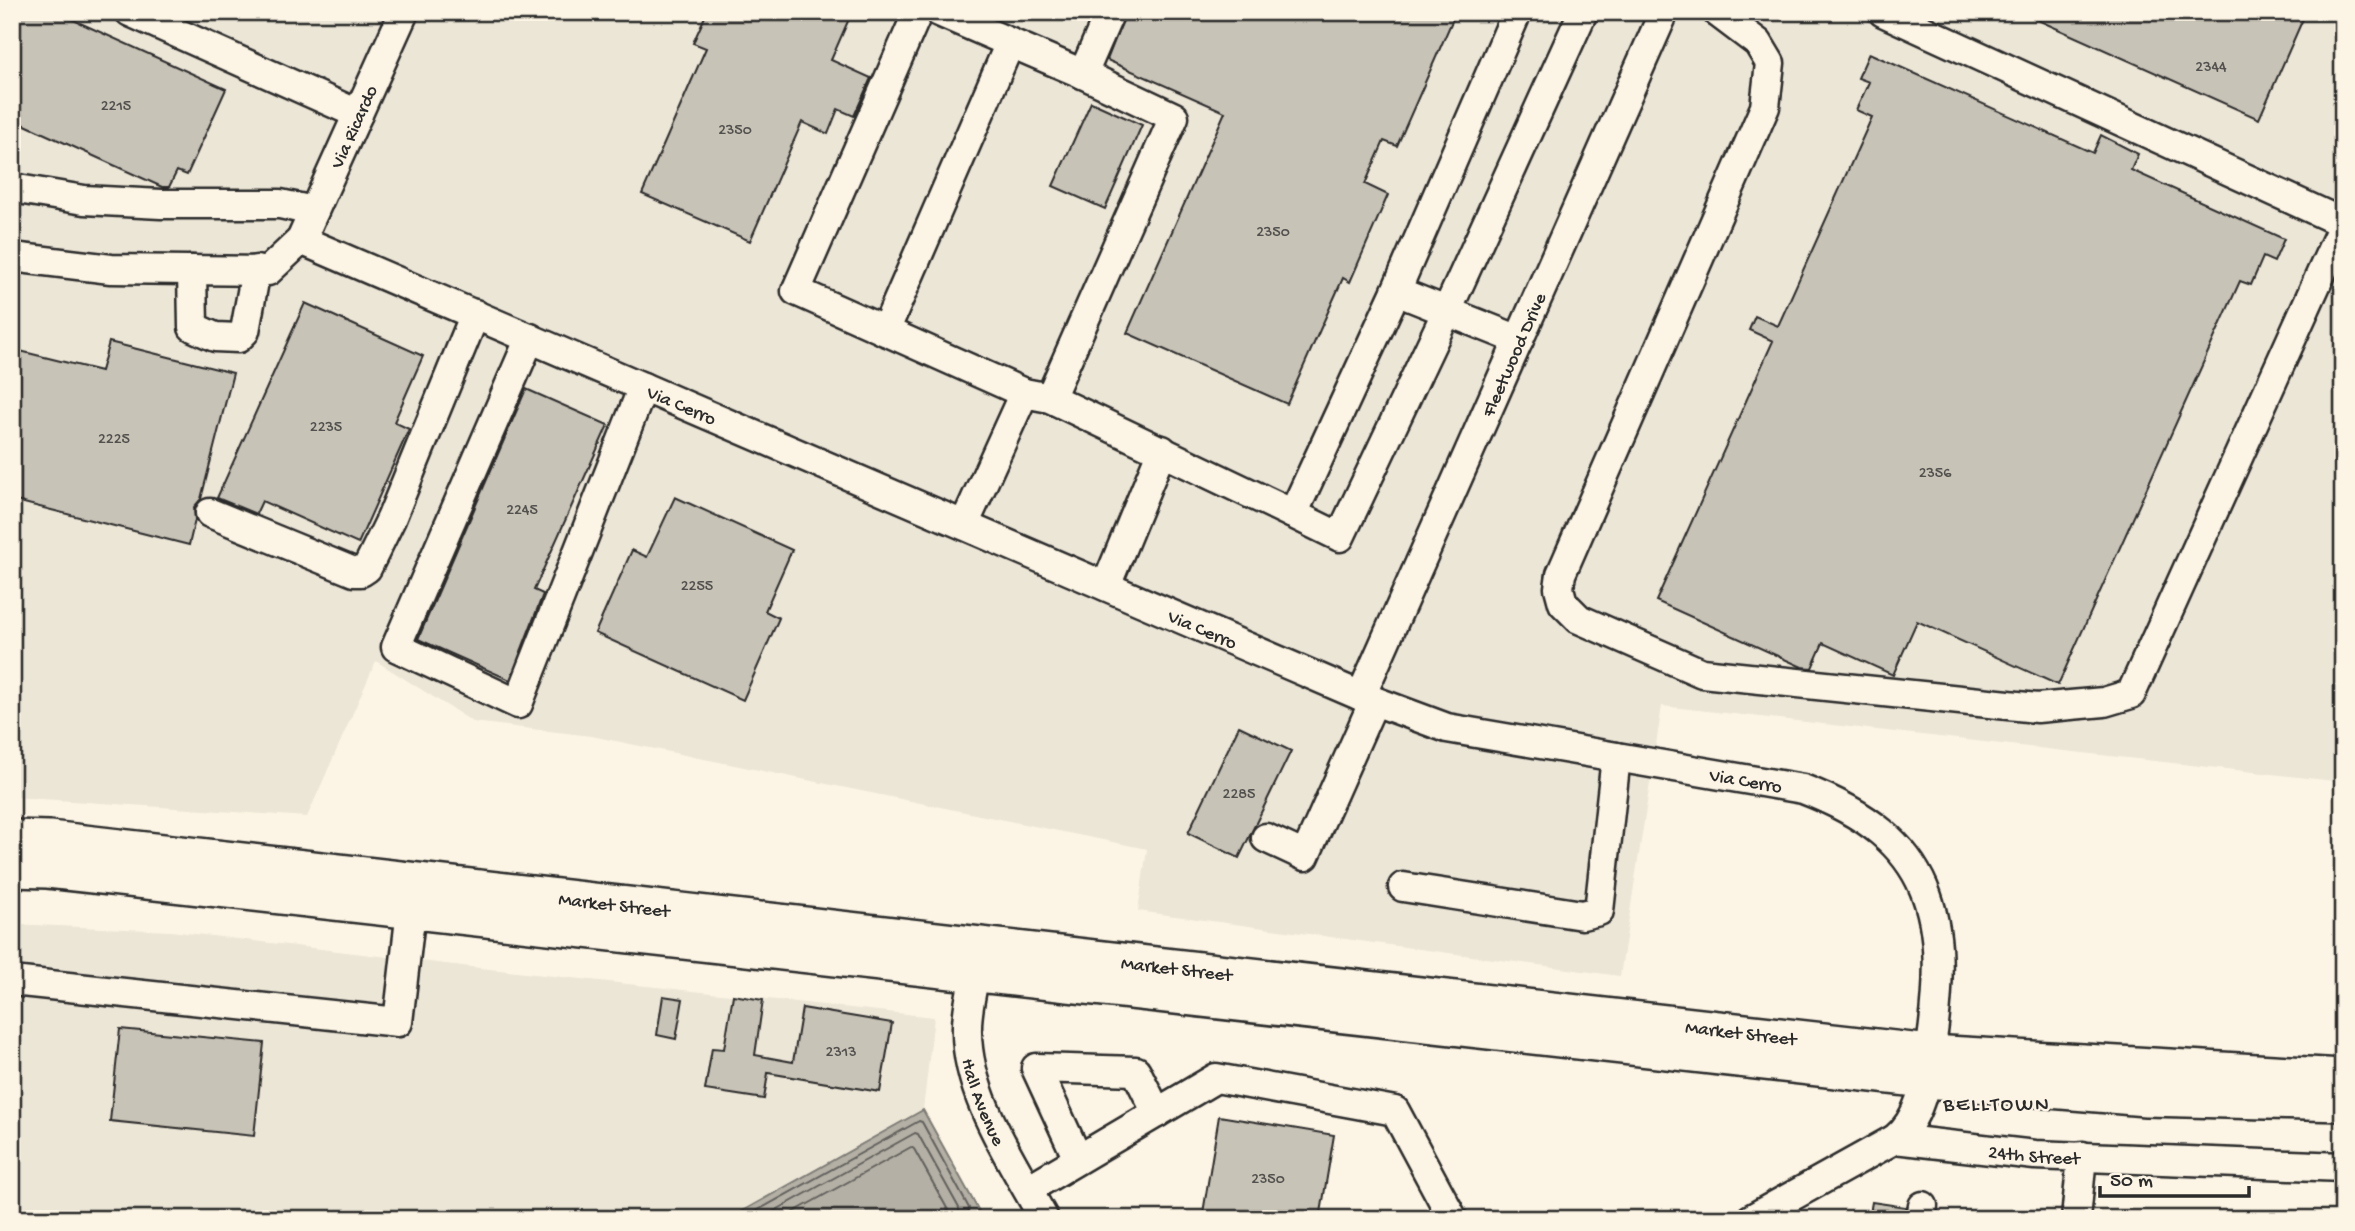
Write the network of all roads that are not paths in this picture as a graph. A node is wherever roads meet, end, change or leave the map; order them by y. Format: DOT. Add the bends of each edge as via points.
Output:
graph roads {
  1 [pos="130,12"];
  2 [pos="404,12"];
  3 [pos="918,12"];
  4 [pos="939,12"];
  5 [pos="1110,12"];
  6 [pos="1517,12"];
  7 [pos="1583,12"];
  8 [pos="1664,12"];
  9 [pos="1717,12"];
  10 [pos="1883,12"];
  11 [pos="1010,43"];
  12 [pos="1083,74"];
  13 [pos="358,114"];
  14 [pos="12,188"];
  15 [pos="314,211"];
  16 [pos="2343,224"];
  17 [pos="301,240"];
  18 [pos="12,257"];
  19 [pos="192,270"];
  20 [pos="256,271"];
  21 [pos="1396,291"];
  22 [pos="1447,311"];
  23 [pos="475,314"];
  24 [pos="885,331"];
  25 [pos="530,338"];
  26 [pos="1519,340"];
  27 [pos="643,387"];
  28 [pos="1037,396"];
  29 [pos="1162,450"];
  30 [pos="210,513"];
  31 [pos="1293,514"];
  32 [pos="964,525"];
  33 [pos="1106,586"];
  34 [pos="1368,698"];
  35 [pos="1616,757"];
  36 [pos="12,838"];
  37 [pos="1266,838"];
  38 [pos="12,869"];
  39 [pos="1403,887"];
  40 [pos="411,910"];
  41 [pos="978,958"];
  42 [pos="12,981"];
  43 [pos="1928,1067"];
  44 [pos="2343,1077"];
  45 [pos="2343,1103"];
  46 [pos="1157,1113"];
  47 [pos="1895,1139"];
  48 [pos="2082,1156"];
  49 [pos="1078,1159"];
  50 [pos="2343,1167"];
  51 [pos="1028,1189"];
  52 [pos="1044,1219"];
  53 [pos="1453,1219"];
  54 [pos="1751,1219"];
  55 [pos="2076,1219"];
  1 -- 13 [label="street"];
  2 -- 13 [label="street, Via Ricardo"];
  3 -- 24 [label="street" via="796,291"];
  4 -- 11 [label="street"];
  5 -- 12 [label="street"];
  6 -- 21 [label="street"];
  7 -- 22 [label="street"];
  8 -- 26 [label="street, Fleetwood Drive"];
  9 -- 16 [label="street" via="1758,43 1770,63 1765,107 1561,574 1559,588 1563,603 1579,619 1702,673 2037,708 2104,702 2131,694"];
  10 -- 16 [label="street"];
  11 -- 12 [label="street"];
  11 -- 24 [label="street"];
  12 -- 28 [label="street" via="1174,117"];
  13 -- 15 [label="street, Via Ricardo"];
  14 -- 15 [label="street" via="83,200 280,204"];
  15 -- 17 [label="street, Via Ricardo"];
  17 -- 20 [label="street" via="268,271"];
  17 -- 23 [label="street, Via Cerro"];
  18 -- 19 [label="street" via="111,269"];
  19 -- 20 [label="street"];
  19 -- 20 [label="street" via="193,327 215,337 239,338 245,331"];
  21 -- 22 [label="street"];
  21 -- 31 [label="street"];
  22 -- 26 [label="street"];
  22 -- 31 [label="street" via="1340,537"];
  23 -- 25 [label="street, Via Cerro"];
  23 -- 30 [label="street" via="391,519 361,572"];
  24 -- 28 [label="street"];
  25 -- 27 [label="street, Via Cerro"];
  25 -- 27 [label="street" via="396,647 519,704"];
  26 -- 34 [label="street, Fleetwood Drive"];
  27 -- 32 [label="street, Via Cerro"];
  28 -- 29 [label="street"];
  28 -- 32 [label="street"];
  29 -- 31 [label="street"];
  29 -- 33 [label="street"];
  32 -- 33 [label="street, Via Cerro"];
  33 -- 34 [label="street, Via Cerro"];
  34 -- 35 [label="street, Via Cerro" via="1447,728"];
  34 -- 37 [label="street, Fleetwood Drive" via="1305,856"];
  35 -- 39 [label="street" via="1599,911 1582,915"];
  35 -- 43 [label="street, Via Cerro" via="1803,789 1847,807 1886,834 1907,858 1933,914 1938,998"];
  36 -- 41 [label="main road, Market Street" via="75,842"];
  38 -- 40 [label="main road, Market Street"];
  40 -- 41 [label="main road, Market Street"];
  40 -- 42 [label="street" via="398,1022"];
  41 -- 43 [label="main road, Market Street"];
  41 -- 51 [label="street, Hall Avenue" via="967,1027 972,1075"];
  43 -- 44 [label="main road, Market Street"];
  43 -- 45 [label="main road, Market Street" via="2146,1098"];
  43 -- 47 [label="street" via="1910,1123"];
  46 -- 49 [label="street"];
  46 -- 49 [label="street" via="1136,1071 1036,1068"];
  46 -- 53 [label="street" via="1216,1078 1395,1111"];
  47 -- 48 [label="street, 24th Street"];
  47 -- 54 [label="street"];
  48 -- 50 [label="street, 24th Street"];
  48 -- 55 [label="street"];
  49 -- 51 [label="street"];
  51 -- 52 [label="street, Hall Avenue"];
}
